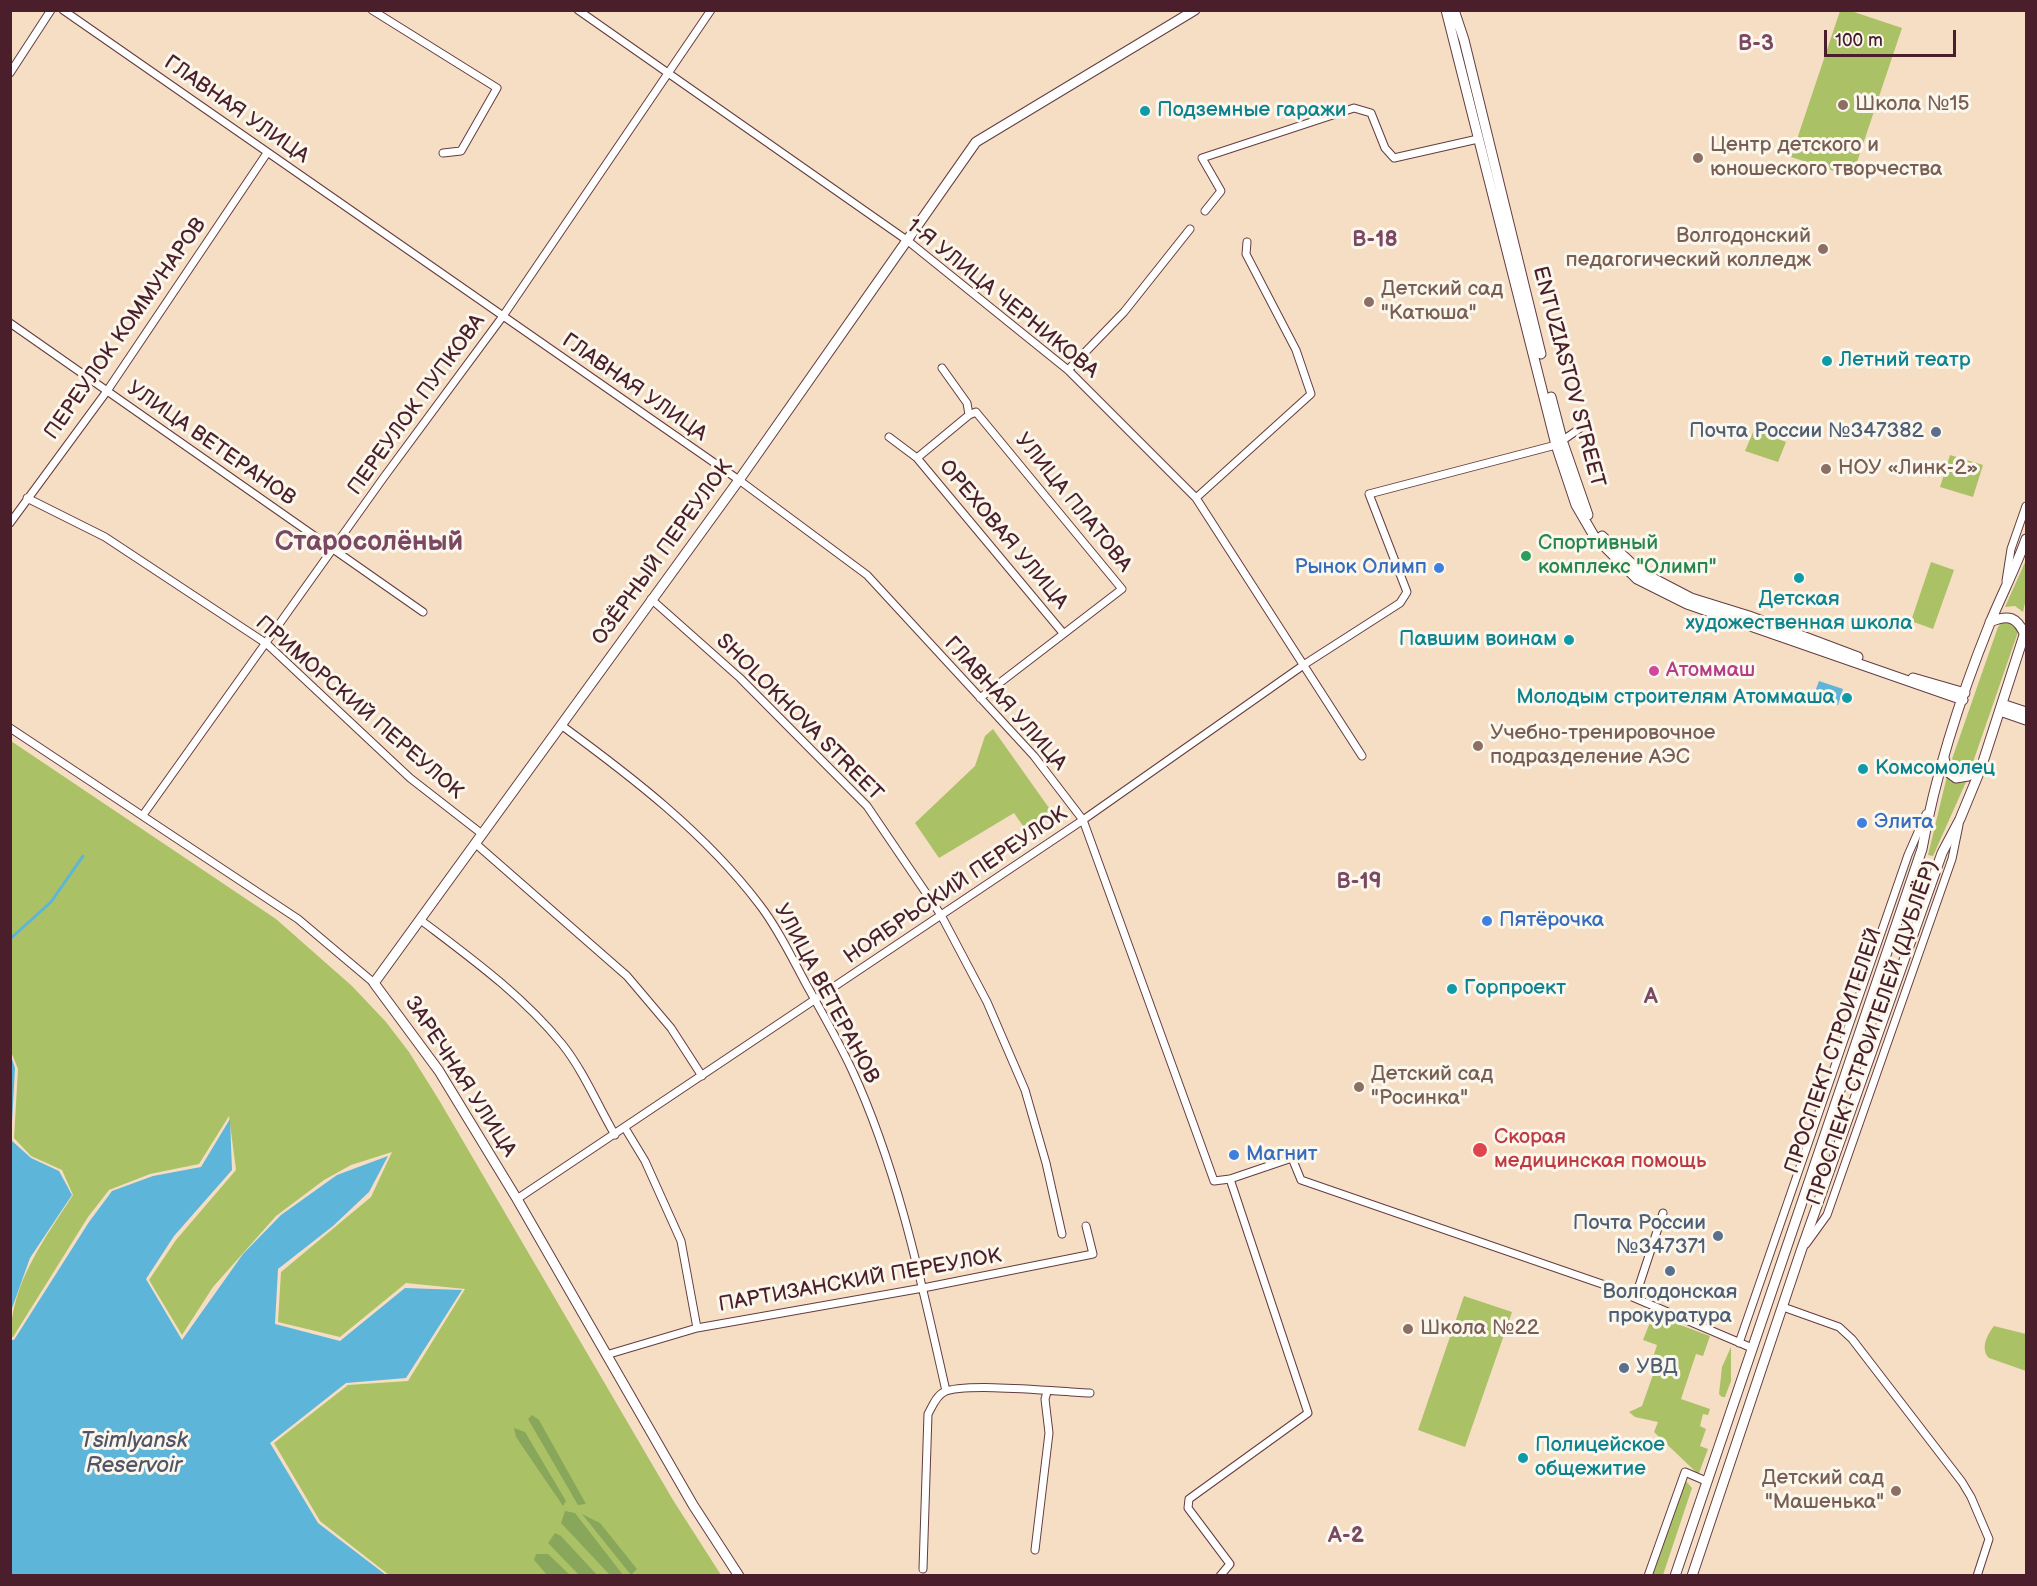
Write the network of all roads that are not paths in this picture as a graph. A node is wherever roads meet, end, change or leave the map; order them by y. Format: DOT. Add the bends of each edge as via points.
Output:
graph roads {
  1 [pos="51,10"];
  2 [pos="63,10"];
  3 [pos="372,10"];
  4 [pos="578,10"];
  5 [pos="711,10"];
  6 [pos="1186,10"];
  7 [pos="1195,10"];
  8 [pos="1446,10"];
  9 [pos="1454,10"];
  10 [pos="10,73"];
  11 [pos="666,74"];
  12 [pos="1020,114"];
  13 [pos="1478,139"];
  14 [pos="267,153"];
  15 [pos="443,153"];
  16 [pos="1205,211"];
  17 [pos="1190,229"];
  18 [pos="908,241"];
  19 [pos="1247,242"];
  20 [pos="503,316"];
  21 [pos="10,323"];
  22 [pos="942,368"];
  23 [pos="1068,370"];
  24 [pos="106,391"];
  25 [pos="972,414"];
  26 [pos="1579,429"];
  27 [pos="889,437"];
  28 [pos="1559,444"];
  29 [pos="917,459"];
  30 [pos="739,480"];
  31 [pos="27,498"];
  32 [pos="1196,498"];
  33 [pos="2026,506"];
  34 [pos="10,523"];
  35 [pos="2026,539"];
  36 [pos="334,550"];
  37 [pos="2004,588"];
  38 [pos="651,599"];
  39 [pos="423,612"];
  40 [pos="1990,622"];
  41 [pos="2026,632"];
  42 [pos="1063,633"];
  43 [pos="267,644"];
  44 [pos="1305,664"];
  45 [pos="1964,697"];
  46 [pos="980,698"];
  47 [pos="2001,707"];
  48 [pos="2026,712"];
  49 [pos="2026,720"];
  50 [pos="561,725"];
  51 [pos="10,728"];
  52 [pos="1362,756"];
  53 [pos="1944,758"];
  54 [pos="1981,768"];
  55 [pos="1931,803"];
  56 [pos="143,815"];
  57 [pos="1083,820"];
  58 [pos="482,834"];
  59 [pos="476,844"];
  60 [pos="941,915"];
  61 [pos="422,921"];
  62 [pos="374,982"];
  63 [pos="815,1000"];
  64 [pos="702,1076"];
  65 [pos="625,1128"];
  66 [pos="615,1135"];
  67 [pos="1230,1179"];
  68 [pos="517,1199"];
  69 [pos="1663,1213"];
  70 [pos="1086,1226"];
  71 [pos="1062,1234"];
  72 [pos="923,1288"];
  73 [pos="1635,1298"];
  74 [pos="1783,1307"];
  75 [pos="697,1328"];
  76 [pos="1739,1343"];
  77 [pos="1752,1348"];
  78 [pos="606,1355"];
  79 [pos="946,1391"];
  80 [pos="1047,1392"];
  81 [pos="1090,1393"];
  82 [pos="1706,1480"];
  83 [pos="1035,1550"];
  84 [pos="923,1569"];
  85 [pos="739,1575"];
  86 [pos="1220,1575"];
  87 [pos="1648,1575"];
  88 [pos="1675,1575"];
  89 [pos="1692,1575"];
  90 [pos="1977,1575"];
  1 -- 10 [label="street"];
  2 -- 14 [label="street, ГЛАВНАЯ УЛИЦА"];
  3 -- 15 [label="street" via="497,88 461,151"];
  4 -- 11 [label="street, 1-Я УЛИЦА ЧЕРНИКОВА"];
  5 -- 11 [label="street, ПЕРЕУЛОК ПУПКОВА"];
  6 -- 12 [label="street"];
  7 -- 12 [label="street"];
  8 -- 13 [label="street"];
  9 -- 28 [label="street, ENTUZIASTOV STREET"];
  11 -- 18 [label="street, 1-Я УЛИЦА ЧЕРНИКОВА"];
  11 -- 20 [label="street, ПЕРЕУЛОК ПУПКОВА"];
  12 -- 18 [label="street, ОЗЁРНЫЙ ПЕРЕУЛОК" via="976,142"];
  13 -- 16 [label="street" via="1394,158 1385,148 1371,113 1354,108 1202,158 1221,191"];
  13 -- 28 [label="street"];
  14 -- 20 [label="street, ГЛАВНАЯ УЛИЦА"];
  14 -- 24 [label="street, ПЕРЕУЛОК КОММУНАРОВ"];
  17 -- 23 [label="street" via="1124,312"];
  18 -- 23 [label="street, 1-Я УЛИЦА ЧЕРНИКОВА"];
  18 -- 30 [label="street, ОЗЁРНЫЙ ПЕРЕУЛОК"];
  19 -- 32 [label="street" via="1246,254 1296,350 1311,394"];
  20 -- 30 [label="street, ГЛАВНАЯ УЛИЦА"];
  20 -- 36 [label="street, ПЕРЕУЛОК ПУПКОВА"];
  21 -- 24 [label="street, УЛИЦА ВЕТЕРАНОВ"];
  22 -- 25 [label="street"];
  23 -- 32 [label="street, 1-Я УЛИЦА ЧЕРНИКОВА"];
  24 -- 31 [label="street, ПЕРЕУЛОК КОММУНАРОВ"];
  24 -- 36 [label="street, УЛИЦА ВЕТЕРАНОВ"];
  25 -- 29 [label="street, ОРЕХОВАЯ УЛИЦА"];
  25 -- 42 [label="street, УЛИЦА ПЛАТОВА" via="1122,589"];
  26 -- 28 [label="street"];
  27 -- 29 [label="street, ОРЕХОВАЯ УЛИЦА"];
  28 -- 44 [label="street, НОЯБРЬСКИЙ ПЕРЕУЛОК" via="1369,494 1407,592 1389,611"];
  28 -- 45 [label="street, ENTUZIASTOV STREET" via="1583,505 1599,533 1641,572 1691,598"];
  29 -- 42 [label="street, ОРЕХОВАЯ УЛИЦА"];
  30 -- 38 [label="street, ОЗЁРНЫЙ ПЕРЕУЛОК"];
  30 -- 46 [label="street, ГЛАВНАЯ УЛИЦА" via="867,575"];
  31 -- 34 [label="street, ПЕРЕУЛОК КОММУНАРОВ"];
  31 -- 43 [label="street, ПРИМОРСКИЙ ПЕРЕУЛОК" via="105,537"];
  32 -- 44 [label="street, 1-Я УЛИЦА ЧЕРНИКОВА"];
  33 -- 37 [label="street" via="2011,549"];
  35 -- 37 [label="street, ПРОСПЕКТ СТРОИТЕЛЕЙ"];
  36 -- 39 [label="street, УЛИЦА ВЕТЕРАНОВ"];
  36 -- 43 [label="street, ПЕРЕУЛОК ПУПКОВА"];
  37 -- 40 [label="street, ПРОСПЕКТ СТРОИТЕЛЕЙ"];
  38 -- 50 [label="street, ОЗЁРНЫЙ ПЕРЕУЛОК"];
  38 -- 60 [label="street, SHOLOKHOVA STREET" via="740,678 867,806"];
  40 -- 41 [label="street" via="2004,616 2013,618"];
  40 -- 45 [label="street, ПРОСПЕКТ СТРОИТЕЛЕЙ"];
  41 -- 47 [label="street, ПРОСПЕКТ СТРОИТЕЛЕЙ"];
  42 -- 46 [label="street, УЛИЦА ПЛАТОВА"];
  43 -- 56 [label="street, ПЕРЕУЛОК ПУПКОВА"];
  43 -- 58 [label="street, ПРИМОРСКИЙ ПЕРЕУЛОК" via="410,778"];
  44 -- 52 [label="street, 1-Я УЛИЦА ЧЕРНИКОВА"];
  44 -- 57 [label="street, НОЯБРЬСКИЙ ПЕРЕУЛОК"];
  45 -- 53 [label="street, ПРОСПЕКТ СТРОИТЕЛЕЙ"];
  46 -- 57 [label="street, ГЛАВНАЯ УЛИЦА" via="1034,756"];
  47 -- 48 [label="street"];
  47 -- 49 [label="street"];
  47 -- 54 [label="street, ПРОСПЕКТ СТРОИТЕЛЕЙ"];
  50 -- 58 [label="street, ОЗЁРНЫЙ ПЕРЕУЛОК"];
  50 -- 63 [label="street, УЛИЦА ВЕТЕРАНОВ" via="679,819 719,859 760,904"];
  51 -- 56 [label="street, ЗАРЕЧНАЯ УЛИЦА"];
  53 -- 54 [label="street" via="1948,772 1956,778"];
  53 -- 55 [label="street, ПРОСПЕКТ СТРОИТЕЛЕЙ"];
  54 -- 74 [label="street, ПРОСПЕКТ СТРОИТЕЛЕЙ" via="1942,853"];
  55 -- 76 [label="street, ПРОСПЕКТ СТРОИТЕЛЕЙ (ДУБЛЁР)" via="1908,855"];
  55 -- 77 [label="street, ПРОСПЕКТ СТРОИТЕЛЕЙ" via="1922,849"];
  56 -- 62 [label="street, ЗАРЕЧНАЯ УЛИЦА" via="298,919"];
  57 -- 60 [label="street, НОЯБРЬСКИЙ ПЕРЕУЛОК"];
  57 -- 67 [label="street, ГЛАВНАЯ УЛИЦА" via="1214,1181"];
  58 -- 59 [label="street, ОЗЁРНЫЙ ПЕРЕУЛОК"];
  59 -- 61 [label="street, ОЗЁРНЫЙ ПЕРЕУЛОК"];
  59 -- 64 [label="street" via="627,976 671,1028"];
  60 -- 63 [label="street, НОЯБРЬСКИЙ ПЕРЕУЛОК"];
  60 -- 71 [label="street, SHOLOKHOVA STREET" via="987,1002 1025,1090"];
  61 -- 62 [label="street, ОЗЁРНЫЙ ПЕРЕУЛОК"];
  61 -- 66 [label="street" via="489,971 540,1018 564,1046"];
  62 -- 68 [label="street, ЗАРЕЧНАЯ УЛИЦА" via="439,1071"];
  63 -- 64 [label="street, НОЯБРЬСКИЙ ПЕРЕУЛОК"];
  63 -- 72 [label="street, УЛИЦА ВЕТЕРАНОВ" via="852,1070 882,1149"];
  64 -- 65 [label="street, НОЯБРЬСКИЙ ПЕРЕУЛОК"];
  65 -- 66 [label="street, НОЯБРЬСКИЙ ПЕРЕУЛОК"];
  65 -- 75 [label="street" via="645,1161 681,1240"];
  66 -- 68 [label="street, НОЯБРЬСКИЙ ПЕРЕУЛОК"];
  67 -- 73 [label="street" via="1292,1158 1301,1180"];
  67 -- 86 [label="street" via="1308,1413 1188,1500 1188,1508 1230,1564"];
  68 -- 78 [label="street, ЗАРЕЧНАЯ УЛИЦА"];
  69 -- 73 [label="street"];
  70 -- 72 [label="street, ПАРТИЗАНСКИЙ ПЕРЕУЛОК" via="1093,1254"];
  72 -- 75 [label="street, ПАРТИЗАНСКИЙ ПЕРЕУЛОК"];
  72 -- 79 [label="street, УЛИЦА ВЕТЕРАНОВ"];
  73 -- 76 [label="street"];
  74 -- 89 [label="street, ПРОСПЕКТ СТРОИТЕЛЕЙ"];
  74 -- 90 [label="street" via="1839,1327 1852,1339 1962,1482 1989,1539"];
  75 -- 78 [label="street, ПАРТИЗАНСКИЙ ПЕРЕУЛОК"];
  76 -- 77 [label="street"];
  77 -- 82 [label="street, ПРОСПЕКТ СТРОИТЕЛЕЙ"];
  78 -- 85 [label="street, ЗАРЕЧНАЯ УЛИЦА" via="693,1505"];
  79 -- 80 [label="street" via="972,1388"];
  79 -- 84 [label="street" via="928,1414"];
  80 -- 81 [label="street"];
  80 -- 83 [label="street" via="1049,1433"];
  82 -- 87 [label="street" via="1684,1472"];
  82 -- 88 [label="street, ПРОСПЕКТ СТРОИТЕЛЕЙ"];
}
